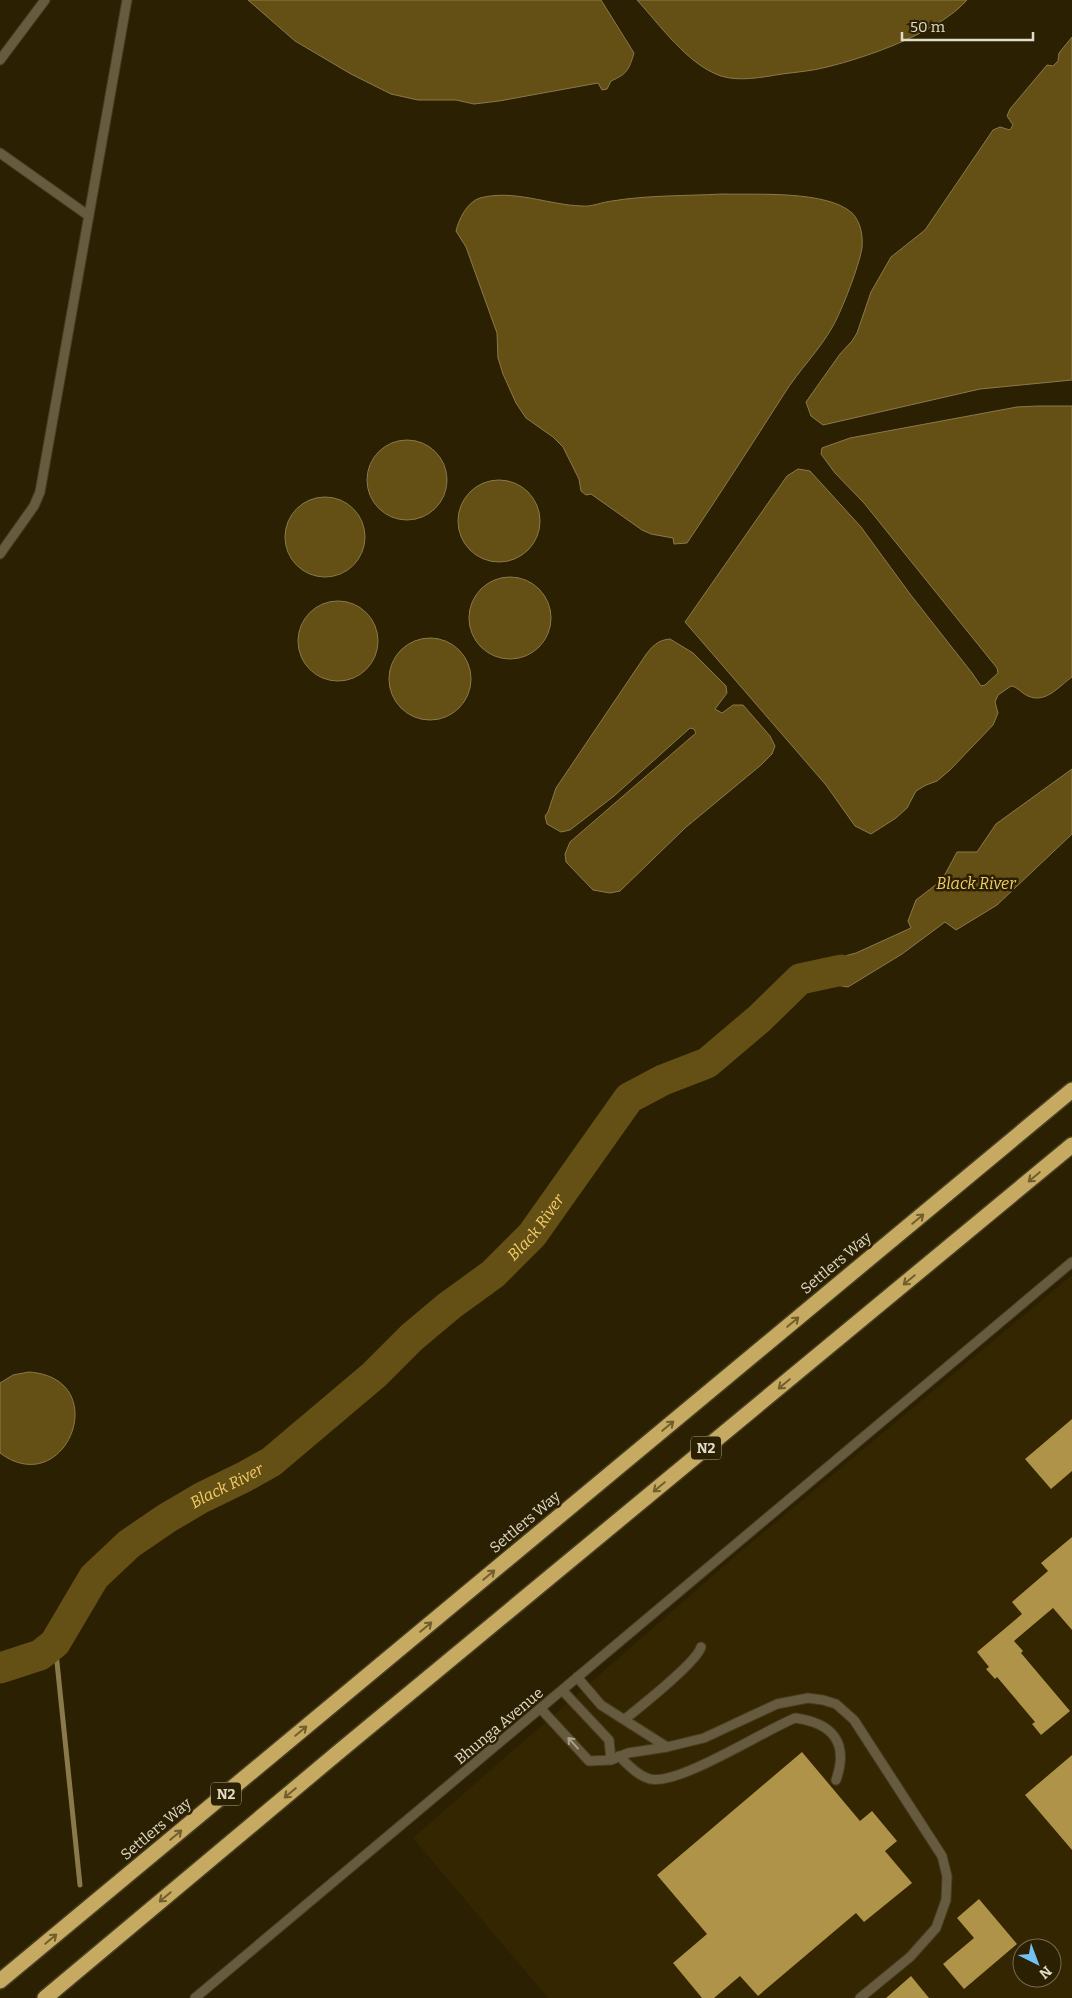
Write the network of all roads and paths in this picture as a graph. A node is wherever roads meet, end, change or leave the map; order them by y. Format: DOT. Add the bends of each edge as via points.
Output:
graph roads {
  1 [pos="45,0"];
  2 [pos="127,0"];
  3 [pos="0,60"];
  4 [pos="0,153"];
  5 [pos="89,216"];
  6 [pos="0,554"];
  7 [pos="1072,1090"];
  8 [pos="1072,1145"];
  9 [pos="1072,1262"];
  10 [pos="701,1647"];
  11 [pos="576,1677"];
  12 [pos="562,1690"];
  13 [pos="541,1709"];
  14 [pos="625,1720"];
  15 [pos="667,1747"];
  16 [pos="615,1758"];
  17 [pos="836,1780"];
  18 [pos="29,1957"];
  19 [pos="0,1975"];
  20 [pos="0,1981"];
  21 [pos="45,1998"];
  22 [pos="195,1998"];
  23 [pos="860,1998"];
  1 -- 3 [label="lane"];
  2 -- 5 [label="lane"];
  4 -- 5 [label="lane"];
  5 -- 6 [label="lane" via="40,492 34,506"];
  18 -- 7 [label="highway, Settlers Way / N2, one-way"];
  8 -- 21 [label="highway, N2, one-way"];
  9 -- 11 [label="lane, Bhunga Avenue"];
  10 -- 14 [label="lane" via="689,1663"];
  11 -- 12 [label="lane, Bhunga Avenue"];
  11 -- 14 [label="lane" via="601,1704"];
  12 -- 13 [label="lane, Bhunga Avenue"];
  12 -- 16 [label="lane" via="609,1740"];
  16 -- 13 [label="lane, one-way" via="589,1761"];
  13 -- 22 [label="lane, Bhunga Avenue"];
  14 -- 15 [label="lane"];
  15 -- 16 [label="lane"];
  15 -- 23 [label="lane" via="704,1738 777,1704 808,1698 836,1704 854,1720 942,1856 947,1876 946,1900 936,1928 910,1957"];
  16 -- 17 [label="lane" via="650,1779 670,1778 795,1718 821,1725 839,1743 841,1757"];
  18 -- 19 [label="highway"];
  18 -- 20 [label="highway, Settlers Way / N2"];
}
